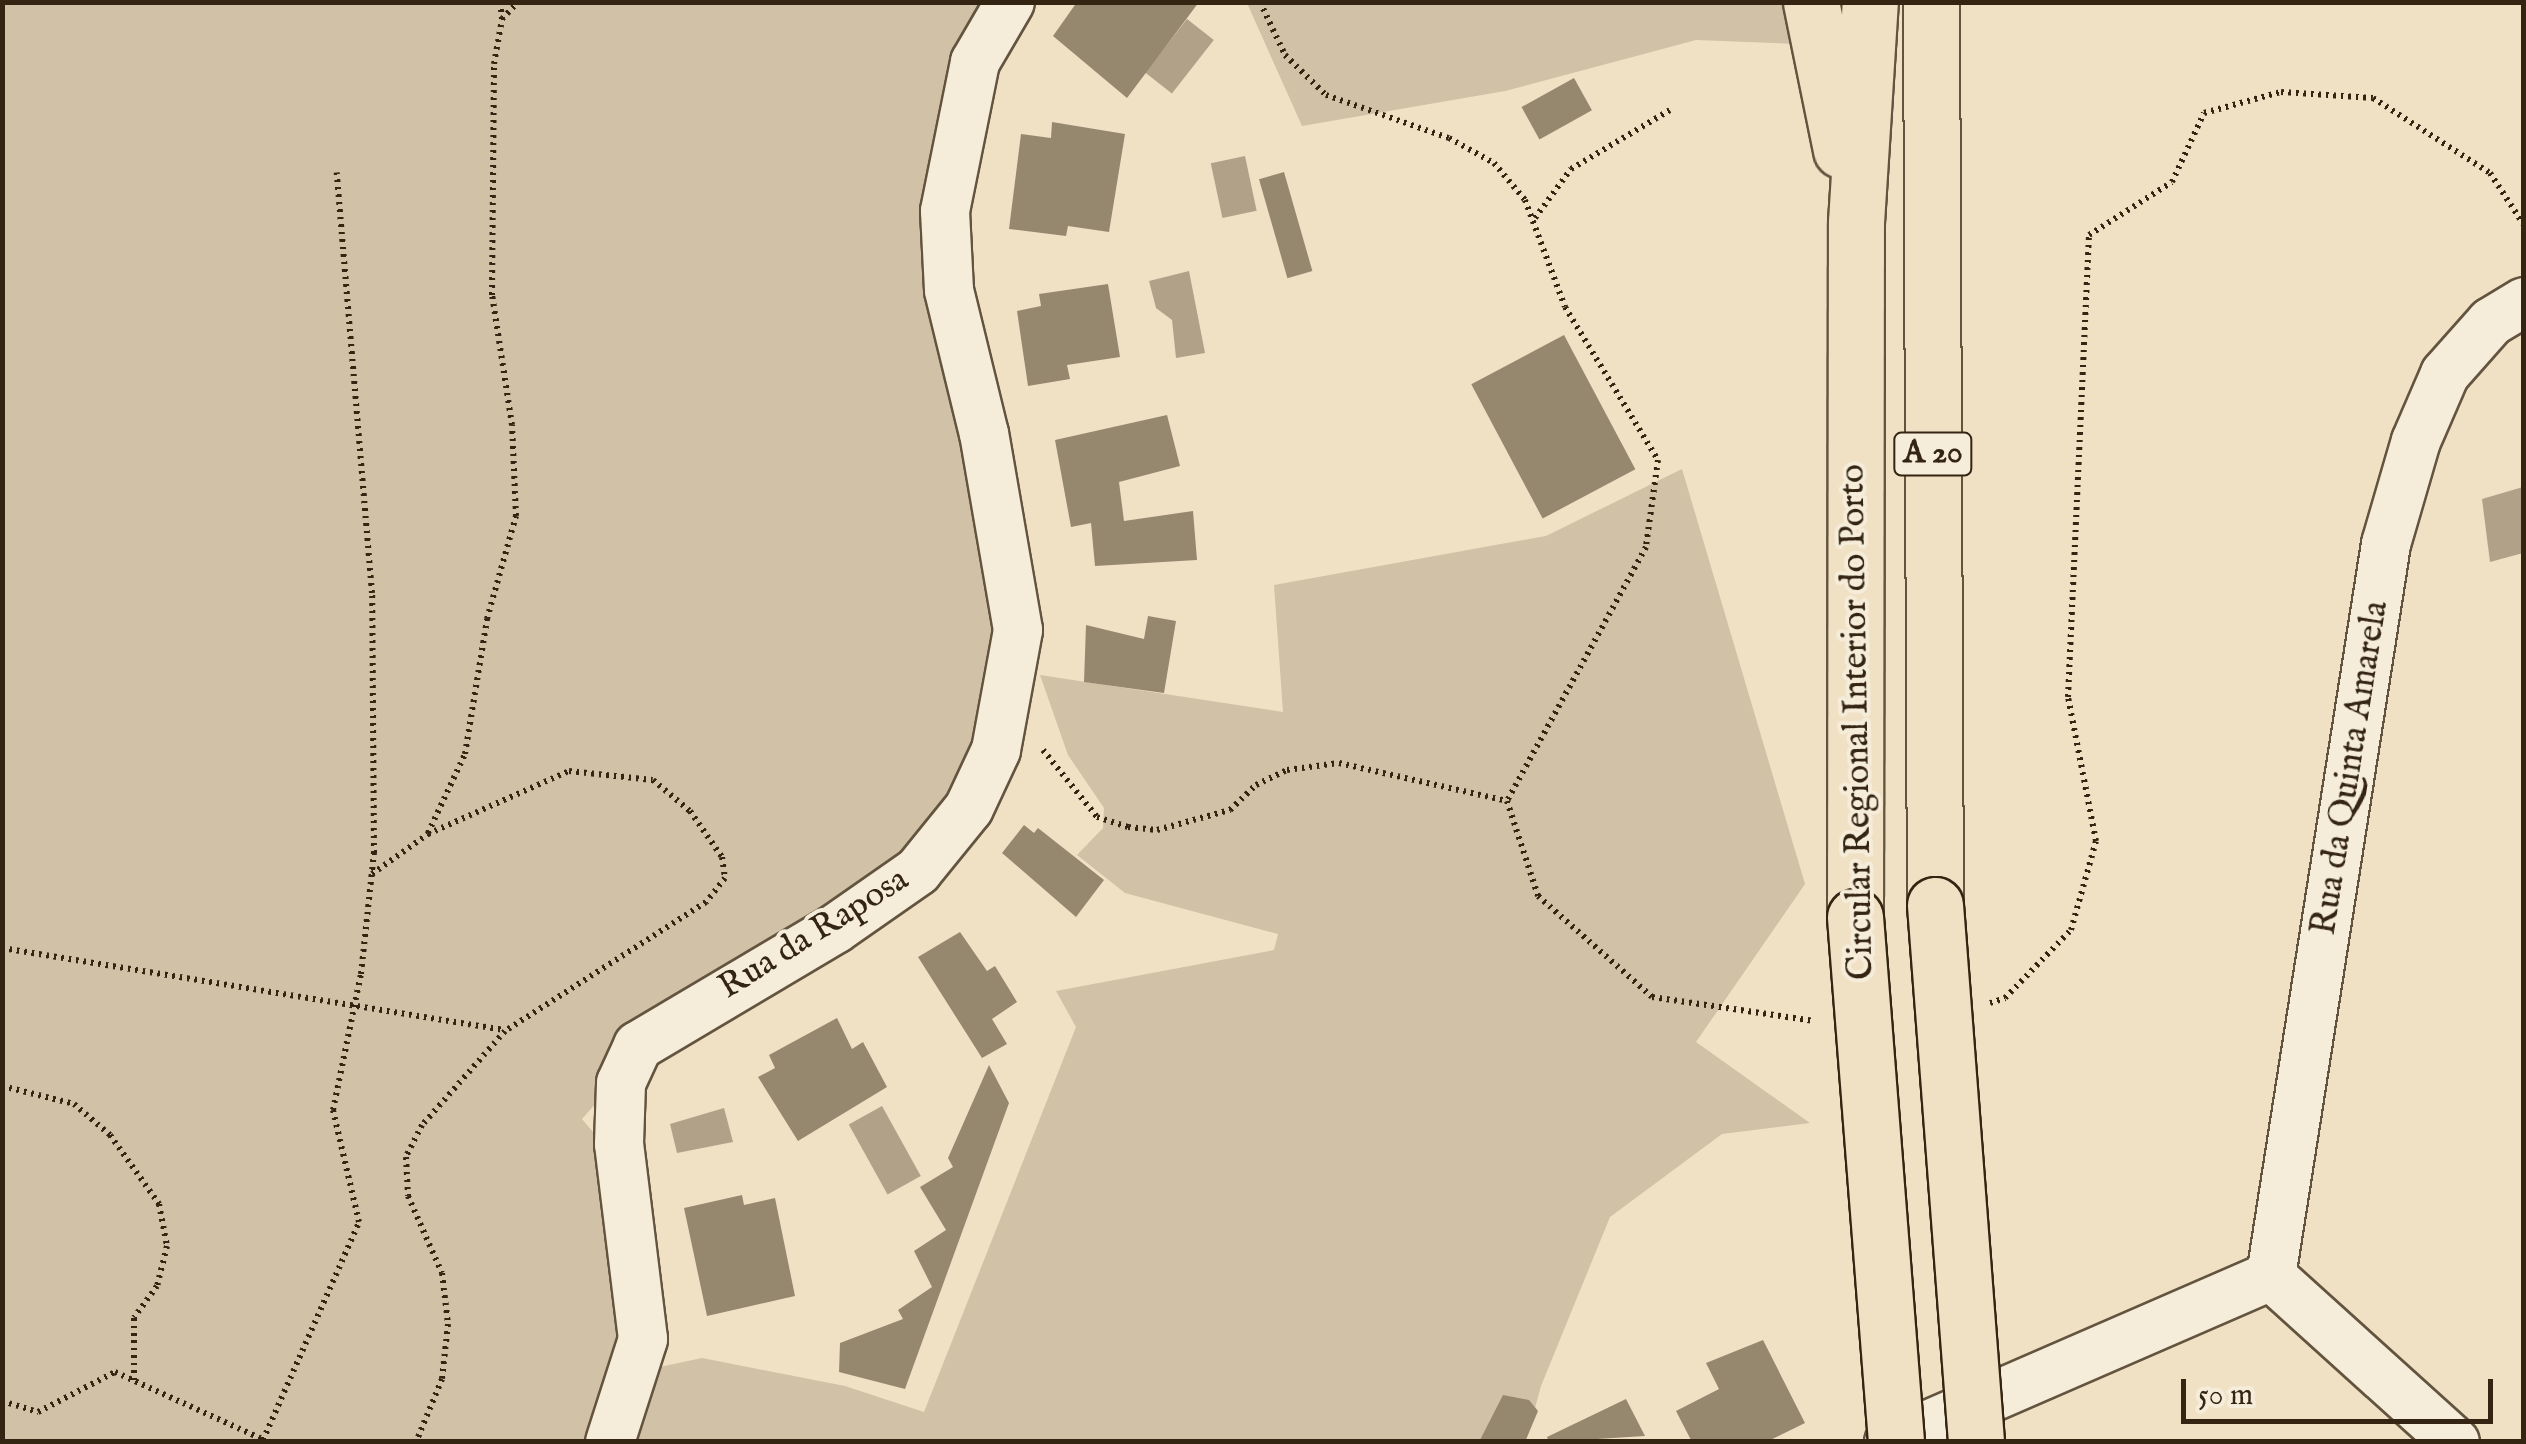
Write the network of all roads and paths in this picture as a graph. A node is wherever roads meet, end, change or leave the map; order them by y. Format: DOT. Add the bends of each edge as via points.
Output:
graph roads {
  1 [pos="500,2"];
  2 [pos="518,2"];
  3 [pos="1010,2"];
  4 [pos="1260,2"];
  5 [pos="1811,2"];
  6 [pos="1870,2"];
  7 [pos="1932,2"];
  8 [pos="502,19"];
  9 [pos="1670,110"];
  10 [pos="337,172"];
  11 [pos="1856,222"];
  12 [pos="2524,302"];
  13 [pos="1011,685"];
  14 [pos="1507,800"];
  15 [pos="428,834"];
  16 [pos="372,874"];
  17 [pos="2,948"];
  18 [pos="354,1006"];
  19 [pos="505,1030"];
  20 [pos="2,1086"];
  21 [pos="2271,1276"];
  22 [pos="134,1380"];
  23 [pos="2,1401"];
  24 [pos="264,1441"];
  25 [pos="416,1442"];
  26 [pos="610,1442"];
  27 [pos="1888,1442"];
  28 [pos="1896,1442"];
  29 [pos="1976,1442"];
  30 [pos="2455,1442"];
  1 -- 8 [label="path"];
  2 -- 8 [label="path"];
  3 -- 13 [label="street, Rua da Raposa" via="975,62 946,210 949,290 1013,592 1018,630"];
  4 -- 9 [label="path" via="1302,77 1355,110 1471,148 1494,163 1534,220 1570,169"];
  5 -- 11 [label="highway"];
  6 -- 11 [label="highway, Circular Regional Interior do Porto / A 20"];
  7 -- 29 [label="highway, Circular Regional Interior do Porto / A 20, bridge" via="1934,905"];
  8 -- 15 [label="path" via="494,64 492,295 512,424 516,516 488,619 465,754"];
  10 -- 16 [label="path" via="372,593"];
  11 -- 28 [label="highway, Circular Regional Interior do Porto / A 20, bridge" via="1855,916"];
  12 -- 21 [label="street, Rua da Quinta Amarela" via="2491,322 2445,374 2416,441 2386,544"];
  13 -- 14 [label="path" via="1047,757 1097,816 1128,827 1157,830 1230,810 1286,770 1340,763"];
  13 -- 26 [label="street, Rua da Raposa" via="996,750 969,808 918,871 835,929 638,1046 621,1083 619,1144 642,1339"];
  15 -- 16 [label="path"];
  15 -- 19 [label="path" via="570,771 610,774 652,780 690,811 722,857 725,878 706,902"];
  16 -- 18 [label="path"];
  17 -- 18 [label="path"];
  18 -- 19 [label="path"];
  18 -- 24 [label="path" via="332,1110 359,1222"];
  19 -- 25 [label="path" via="422,1125 406,1157 408,1196 442,1274 448,1324 442,1379"];
  20 -- 22 [label="path" via="74,1104 110,1135 159,1204 168,1246 157,1286 134,1318"];
  21 -- 27 [label="street"];
  21 -- 30 [label="street"];
  22 -- 23 [label="path" via="115,1372 38,1412"];
  22 -- 24 [label="path"];
}
